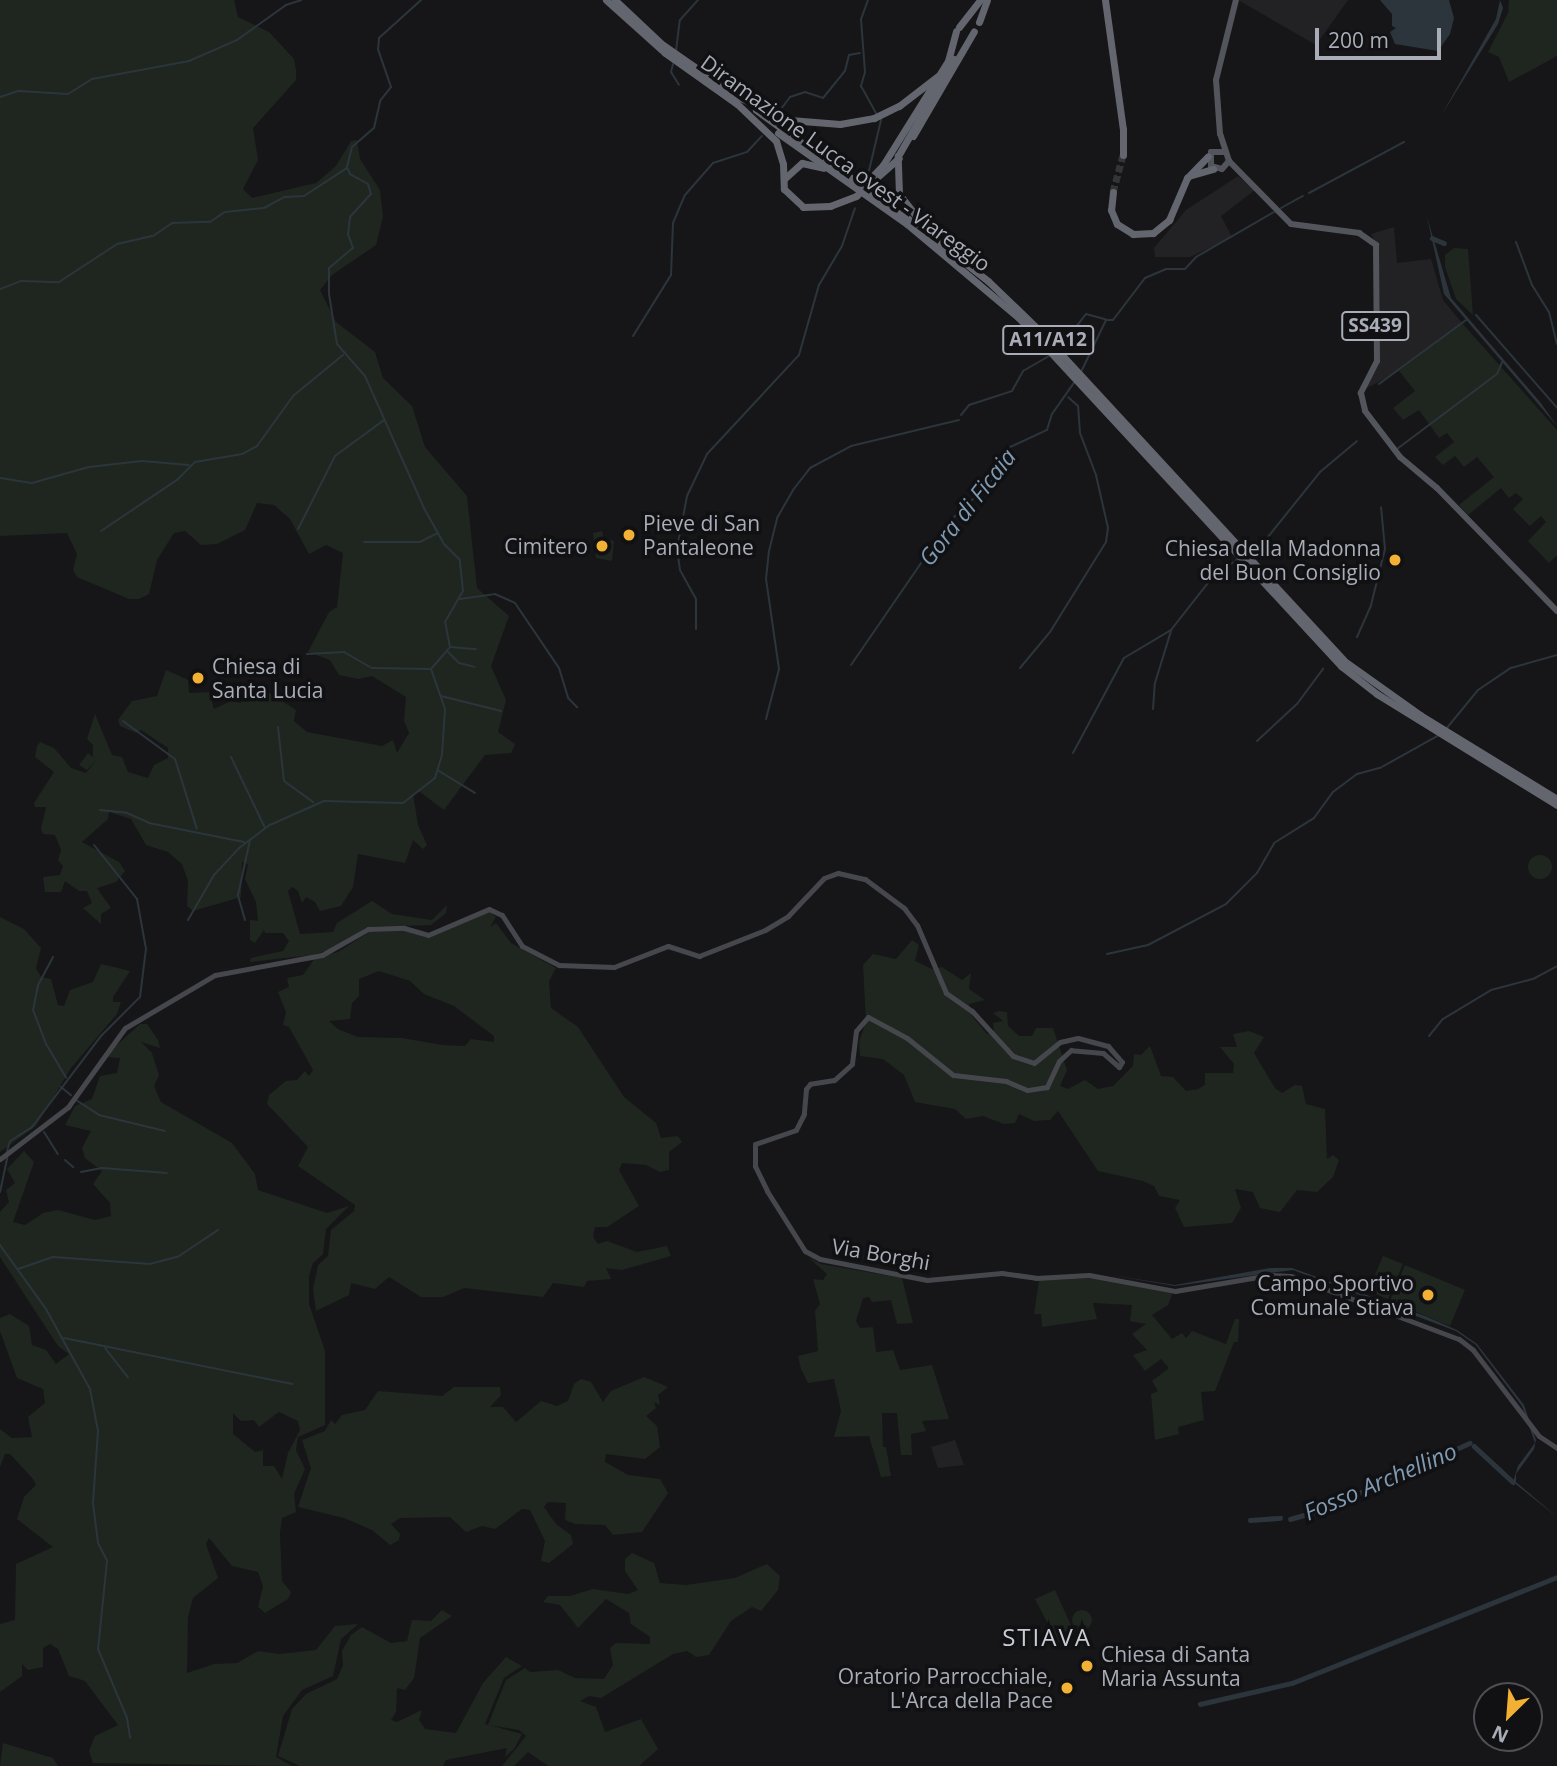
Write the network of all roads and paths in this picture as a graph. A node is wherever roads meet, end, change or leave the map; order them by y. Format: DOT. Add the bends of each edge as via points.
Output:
graph roads {
  1 [pos="606,0"];
  2 [pos="615,0"];
  3 [pos="980,0"];
  4 [pos="987,0"];
  5 [pos="1105,0"];
  6 [pos="1236,0"];
  7 [pos="632,22"];
  8 [pos="979,22"];
  9 [pos="974,30"];
  10 [pos="961,52"];
  11 [pos="930,86"];
  12 [pos="735,99"];
  13 [pos="780,131"];
  14 [pos="1220,134"];
  15 [pos="1226,152"];
  16 [pos="1211,153"];
  17 [pos="1123,155"];
  18 [pos="1229,161"];
  19 [pos="1218,169"];
  20 [pos="1241,173"];
  21 [pos="783,180"];
  22 [pos="845,181"];
  23 [pos="1185,184"];
  24 [pos="1113,192"];
  25 [pos="847,199"];
  26 [pos="909,222"];
  27 [pos="934,236"];
  28 [pos="949,252"];
  29 [pos="1204,518"];
  30 [pos="1557,611"];
  31 [pos="1417,716"];
  32 [pos="1557,799"];
  33 [pos="1557,805"];
  34 [pos="0,1159"];
  35 [pos="1557,1448"];
  1 -- 7 [label="highway, Diramazione Lucca ovest - Viareggio / A11/A12"];
  2 -- 7 [label="highway, Diramazione Lucca ovest - Viareggio / A11/A12"];
  3 -- 11 [label="highway" via="957,29"];
  4 -- 8 [label="highway"];
  5 -- 17 [label="highway"];
  6 -- 14 [label="main road" via="1216,80"];
  7 -- 12 [label="highway, Diramazione Lucca ovest - Viareggio / A11/A12"];
  9 -- 10 [label="highway"];
  10 -- 25 [label="highway, bridge" via="906,149 873,185"];
  10 -- 27 [label="highway, bridge" via="898,156 900,194"];
  11 -- 12 [label="highway" via="899,106 859,122 821,124 777,116"];
  11 -- 25 [label="highway" via="883,165"];
  12 -- 13 [label="highway, Diramazione Lucca ovest - Viareggio / A11/A12"];
  12 -- 21 [label="highway" via="776,141"];
  13 -- 22 [label="highway, Diramazione Lucca ovest - Viareggio / A11/A12, bridge"];
  13 -- 26 [label="highway, Diramazione Lucca ovest - Viareggio / A11/A12, bridge"];
  14 -- 15 [label="main road"];
  14 -- 16 [label="main road"];
  15 -- 16 [label="main road"];
  15 -- 18 [label="main road"];
  16 -- 19 [label="main road"];
  16 -- 23 [label="highway"];
  18 -- 19 [label="main road"];
  18 -- 20 [label="main road, SS439"];
  19 -- 20 [label="main road"];
  19 -- 23 [label="highway" via="1200,170"];
  20 -- 30 [label="main road, SS439" via="1291,224 1359,233 1376,245 1377,361 1361,393 1364,411 1400,457 1437,488"];
  21 -- 22 [label="highway" via="791,169 807,163"];
  21 -- 25 [label="highway" via="789,198 803,207 830,206"];
  22 -- 26 [label="highway, Diramazione Lucca ovest - Viareggio / A11/A12, bridge"];
  23 -- 24 [label="highway" via="1169,220 1145,235 1118,224 1111,210"];
  26 -- 27 [label="highway, Diramazione Lucca ovest - Viareggio / A11/A12"];
  26 -- 28 [label="highway, Diramazione Lucca ovest - Viareggio / A11/A12"];
  27 -- 28 [label="highway, Diramazione Lucca ovest - Viareggio / A11/A12"];
  28 -- 29 [label="highway, Diramazione Lucca ovest - Viareggio / A11/A12" via="1039,330"];
  29 -- 31 [label="highway, Diramazione Lucca ovest - Viareggio / A11/A12" via="1343,660"];
  29 -- 31 [label="highway, Diramazione Lucca ovest - Viareggio / A11/A12" via="1341,666"];
  31 -- 32 [label="highway, Diramazione Lucca ovest - Viareggio / A11/A12"];
  31 -- 33 [label="highway, Diramazione Lucca ovest - Viareggio / A11/A12"];
  34 -- 35 [label="main road, Via Borghi" via="68,1107 125,1028 198,982 321,955 368,929 404,928 428,935 458,918 495,909 522,946 548,962 614,967 668,946 699,956 788,916 824,878 838,873 865,879 904,908 917,925 946,993 972,1011 1013,1056 1034,1063 1060,1042 1078,1038 1096,1041 1120,1057 1119,1067 1103,1053 1071,1050 1059,1061 1047,1087 1027,1090 1006,1081 953,1075 907,1038 867,1017 856,1031 852,1064 834,1080 810,1084 806,1089 804,1114 796,1130 755,1144 755,1166 805,1251 820,1259 927,1280 1002,1273 1036,1278 1088,1275 1175,1292 1270,1275 1291,1276 1459,1339 1473,1350 1539,1436"];
}
